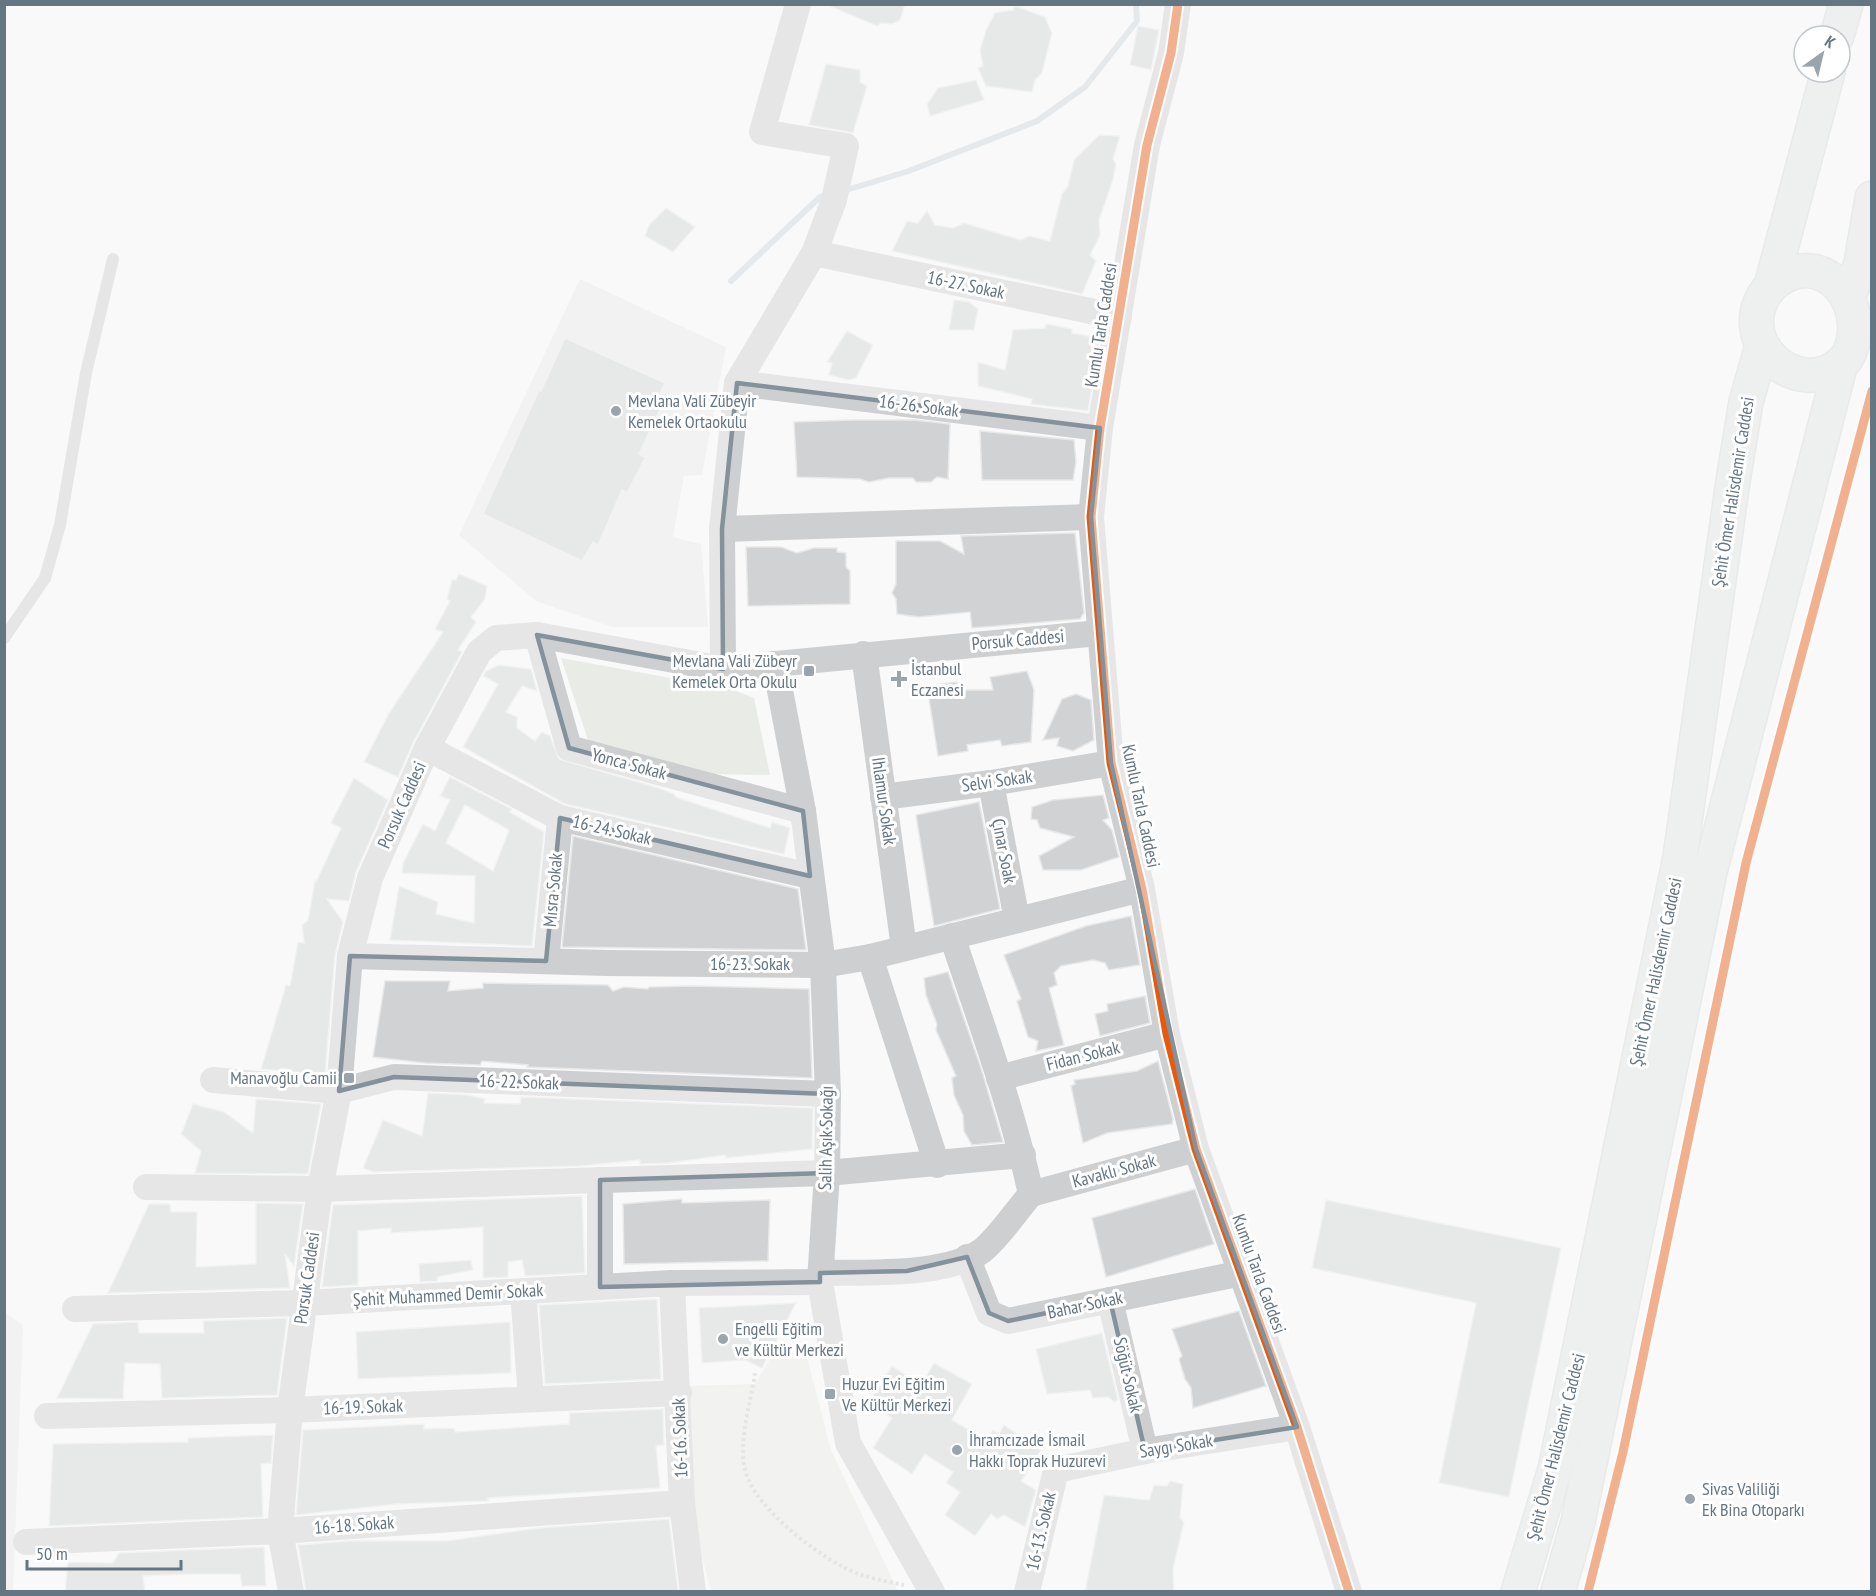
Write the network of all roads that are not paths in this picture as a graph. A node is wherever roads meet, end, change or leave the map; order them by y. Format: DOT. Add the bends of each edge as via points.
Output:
graph roads {
  1 [pos="798,4"];
  2 [pos="1178,4"];
  3 [pos="1846,4"];
  4 [pos="1840,24"];
  5 [pos="1824,84"];
  6 [pos="1872,198"];
  7 [pos="813,253"];
  8 [pos="113,259"];
  9 [pos="1771,286"];
  10 [pos="1851,291"];
  11 [pos="1119,317"];
  12 [pos="1762,346"];
  13 [pos="1841,363"];
  14 [pos="737,383"];
  15 [pos="1100,428"];
  16 [pos="1091,518"];
  17 [pos="722,529"];
  18 [pos="1099,633"];
  19 [pos="537,635"];
  20 [pos="4,638"];
  21 [pos="864,654"];
  22 [pos="775,664"];
  23 [pos="723,669"];
  24 [pos="427,748"];
  25 [pos="1111,763"];
  26 [pos="991,783"];
  27 [pos="883,796"];
  28 [pos="802,811"];
  29 [pos="560,818"];
  30 [pos="810,876"];
  31 [pos="1142,888"];
  32 [pos="1017,920"];
  33 [pos="952,936"];
  34 [pos="904,948"];
  35 [pos="350,956"];
  36 [pos="870,957"];
  37 [pos="546,961"];
  38 [pos="823,965"];
  39 [pos="1167,1034"];
  40 [pos="999,1078"];
  41 [pos="213,1080"];
  42 [pos="339,1091"];
  43 [pos="828,1094"];
  44 [pos="1196,1149"];
  45 [pos="1023,1155"];
  46 [pos="937,1165"];
  47 [pos="827,1173"];
  48 [pos="600,1180"];
  49 [pos="146,1187"];
  50 [pos="320,1189"];
  51 [pos="1031,1194"];
  52 [pos="967,1257"];
  53 [pos="1242,1273"];
  54 [pos="820,1278"];
  55 [pos="672,1283"];
  56 [pos="600,1287"];
  57 [pos="524,1291"];
  58 [pos="1110,1300"];
  59 [pos="304,1303"];
  60 [pos="75,1309"];
  61 [pos="679,1393"];
  62 [pos="531,1400"];
  63 [pos="290,1410"];
  64 [pos="47,1416"];
  65 [pos="1297,1427"];
  66 [pos="1145,1451"];
  67 [pos="1056,1470"];
  68 [pos="682,1503"];
  69 [pos="280,1530"];
  70 [pos="26,1542"];
  71 [pos="921,1589"];
  72 [pos="291,1592"];
  73 [pos="693,1592"];
  74 [pos="1027,1592"];
  75 [pos="1349,1592"];
  76 [pos="1518,1592"];
  77 [pos="1558,1592"];
  1 -- 7 [label="street" via="762,132 846,146 834,200"];
  2 -- 11 [label="street, Kumlu Tarla Caddesi" via="1171,52 1147,145"];
  3 -- 4 [label="main road"];
  5 -- 9 [label="main road"];
  6 -- 10 [label="main road" via="1861,263"];
  7 -- 11 [label="street, 16-27. Sokak"];
  7 -- 14 [label="street"];
  8 -- 20 [label="lane" via="45,578"];
  9 -- 10 [label="main road" via="1792,273 1810,270 1828,274"];
  9 -- 12 [label="main road" via="1757,313"];
  10 -- 13 [label="main road" via="1861,328 1852,352"];
  11 -- 15 [label="street, Kumlu Tarla Caddesi"];
  12 -- 13 [label="main road" via="1780,366 1797,373 1822,373"];
  12 -- 76 [label="main road, Şehit Ömer Halisdemir Caddesi" via="1746,402 1733,481 1680,857 1555,1469"];
  13 -- 77 [label="main road, Şehit Ömer Halisdemir Caddesi" via="1710,872 1578,1522"];
  14 -- 15 [label="street, 16-26. Sokak"];
  14 -- 17 [label="street"];
  15 -- 16 [label="street, Kumlu Tarla Caddesi"];
  16 -- 17 [label="street"];
  16 -- 18 [label="street, Kumlu Tarla Caddesi"];
  17 -- 23 [label="street"];
  18 -- 21 [label="street, Porsuk Caddesi"];
  18 -- 25 [label="street, Kumlu Tarla Caddesi"];
  19 -- 23 [label="street, Porsuk Caddesi"];
  19 -- 24 [label="street, Porsuk Caddesi" via="496,638 479,652"];
  19 -- 28 [label="street, Yonca Sokak" via="569,748"];
  21 -- 22 [label="street, Porsuk Caddesi"];
  21 -- 27 [label="street, Ihlamur Sokak"];
  22 -- 23 [label="street, Porsuk Caddesi"];
  22 -- 28 [label="street, Salih Aşık Sokağı"];
  24 -- 29 [label="street, 16-24. Sokak"];
  24 -- 35 [label="street, Porsuk Caddesi" via="370,878"];
  25 -- 26 [label="street, Selvi Sokak"];
  25 -- 31 [label="street, Kumlu Tarla Caddesi"];
  26 -- 27 [label="street, Selvi Sokak"];
  26 -- 32 [label="street, Çınar Soak"];
  27 -- 34 [label="street, Ihlamur Sokak"];
  28 -- 30 [label="street, Salih Aşık Sokağı"];
  29 -- 30 [label="street, 16-24. Sokak"];
  29 -- 37 [label="street, Mısra Sokak"];
  30 -- 38 [label="street, Salih Aşık Sokağı"];
  31 -- 32 [label="street, 16-23. Sokak"];
  31 -- 39 [label="street, Kumlu Tarla Caddesi"];
  32 -- 33 [label="street, 16-23. Sokak"];
  33 -- 34 [label="street, 16-23. Sokak"];
  33 -- 40 [label="street"];
  34 -- 36 [label="street, 16-23. Sokak"];
  35 -- 37 [label="street, 16-23. Sokak"];
  35 -- 42 [label="street, Porsuk Caddesi"];
  36 -- 38 [label="street, 16-23. Sokak"];
  36 -- 46 [label="street"];
  37 -- 38 [label="street, 16-23. Sokak"];
  38 -- 43 [label="street, Salih Aşık Sokağı"];
  39 -- 40 [label="street, Fidan Sokak"];
  39 -- 44 [label="street, Kumlu Tarla Caddesi"];
  40 -- 45 [label="street"];
  41 -- 42 [label="street, 16-22. Sokak"];
  42 -- 43 [label="street, 16-22. Sokak" via="394,1077"];
  42 -- 50 [label="street, Porsuk Caddesi"];
  43 -- 47 [label="street, Salih Aşık Sokağı"];
  44 -- 51 [label="street, Kavaklı Sokak"];
  44 -- 53 [label="street, Kumlu Tarla Caddesi"];
  45 -- 46 [label="street"];
  45 -- 51 [label="street"];
  46 -- 47 [label="street"];
  47 -- 48 [label="street"];
  47 -- 54 [label="street, Salih Aşık Sokağı"];
  48 -- 50 [label="street"];
  48 -- 56 [label="street"];
  49 -- 50 [label="street"];
  50 -- 59 [label="street, Porsuk Caddesi"];
  51 -- 52 [label="street, Şehit Muhammed Demir Sokak" via="983,1250"];
  52 -- 54 [label="street, Şehit Muhammed Demir Sokak" via="951,1264 908,1271"];
  52 -- 58 [label="street, Bahar Sokak" via="989,1313 1008,1321"];
  53 -- 58 [label="street, Bahar Sokak"];
  53 -- 65 [label="street, Kumlu Tarla Caddesi"];
  54 -- 55 [label="street, Şehit Muhammed Demir Sokak"];
  54 -- 71 [label="street, Salih Aşık Sokağı" via="848,1443"];
  55 -- 56 [label="street, Şehit Muhammed Demir Sokak"];
  55 -- 61 [label="street, 16-16. Sokak"];
  56 -- 57 [label="street, Şehit Muhammed Demir Sokak"];
  57 -- 59 [label="street, Şehit Muhammed Demir Sokak"];
  57 -- 62 [label="street"];
  58 -- 66 [label="street, Söğüt Sokak"];
  59 -- 60 [label="street, Şehit Muhammed Demir Sokak"];
  59 -- 63 [label="street, Porsuk Caddesi"];
  61 -- 62 [label="street, 16-19. Sokak"];
  61 -- 68 [label="street, 16-16. Sokak"];
  62 -- 63 [label="street, 16-19. Sokak"];
  63 -- 64 [label="street, 16-19. Sokak"];
  63 -- 69 [label="street, Porsuk Caddesi"];
  65 -- 66 [label="street, Saygı Sokak"];
  65 -- 75 [label="street, Kumlu Tarla Caddesi"];
  66 -- 67 [label="street, Saygı Sokak"];
  67 -- 74 [label="street, 16-13. Sokak"];
  68 -- 69 [label="street, 16-18. Sokak"];
  68 -- 73 [label="street, 16-16. Sokak"];
  69 -- 70 [label="street, 16-18. Sokak"];
  69 -- 72 [label="street, Porsuk Caddesi"];
}
